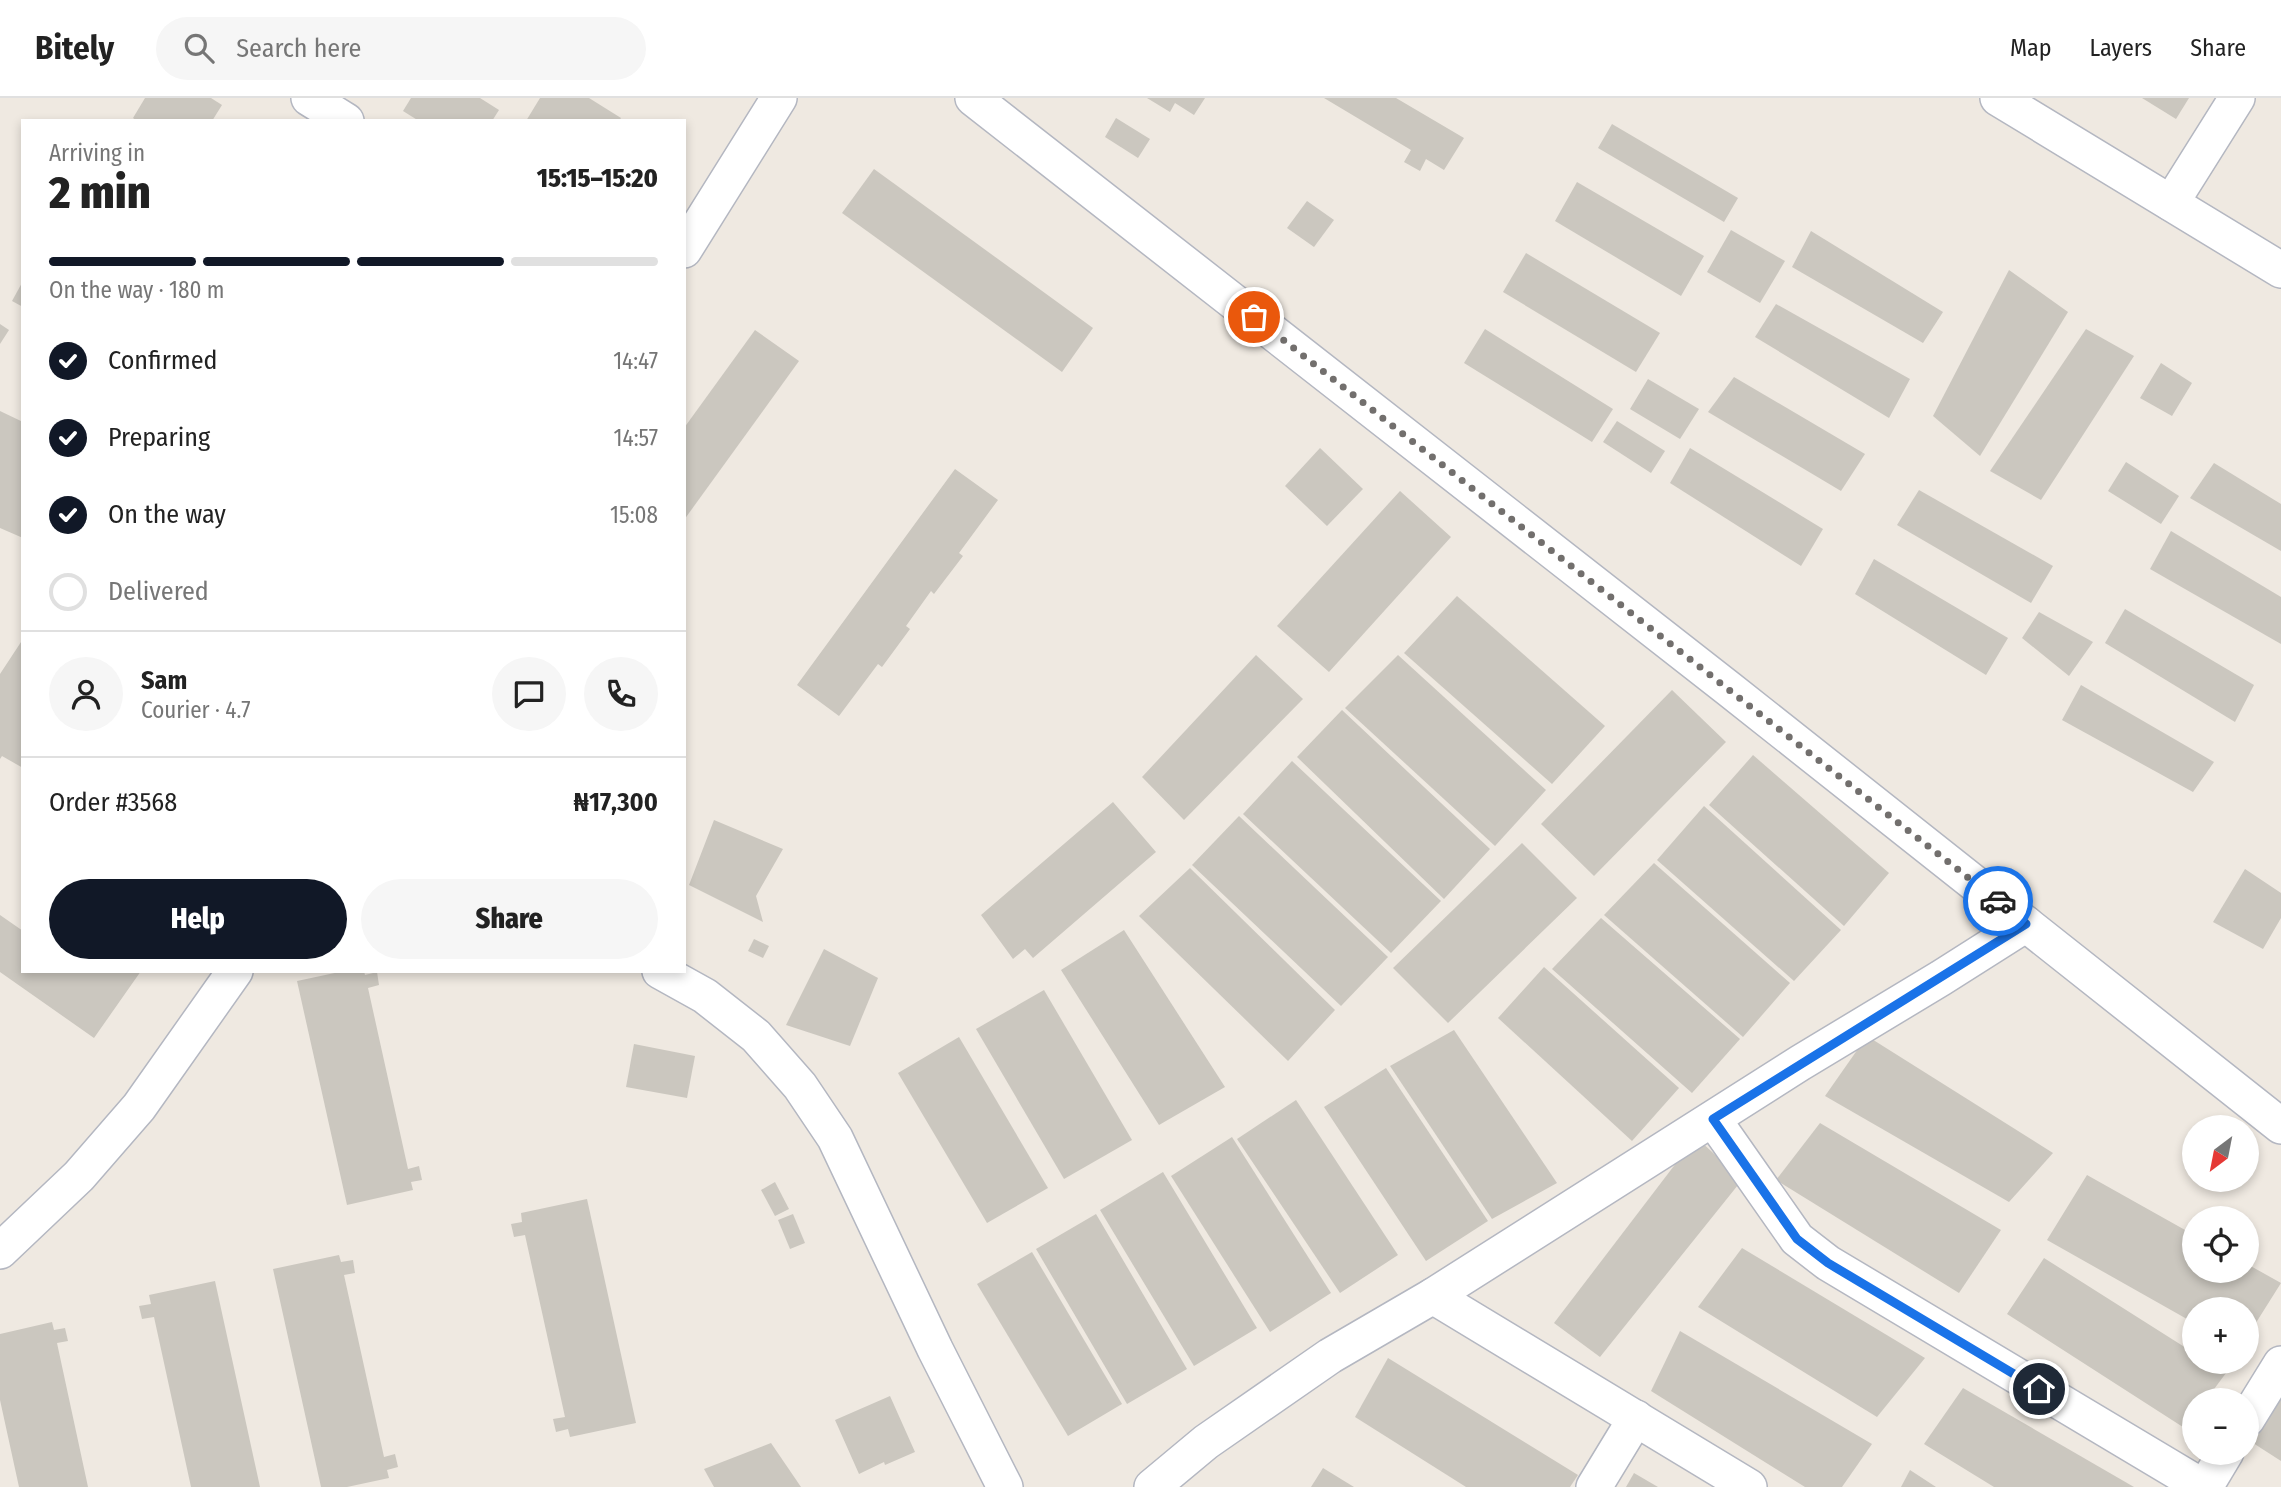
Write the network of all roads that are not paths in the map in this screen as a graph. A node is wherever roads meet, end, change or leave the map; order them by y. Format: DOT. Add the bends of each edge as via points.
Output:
graph roads {
  1 [pos="309,98"];
  2 [pos="779,98"];
  3 [pos="973,98"];
  4 [pos="1998,98"];
  5 [pos="2237,98"];
  6 [pos="343,119"];
  7 [pos="2171,203"];
  8 [pos="686,247"];
  9 [pos="2281,270"];
  10 [pos="2026,924"];
  11 [pos="234,973"];
  12 [pos="664,973"];
  13 [pos="1713,1119"];
  14 [pos="2281,1126"];
  15 [pos="0,1251"];
  16 [pos="1433,1296"];
  17 [pos="2281,1364"];
  18 [pos="2259,1400"];
  19 [pos="1636,1419"];
  20 [pos="2218,1465"];
  21 [pos="1005,1487"];
  22 [pos="1152,1487"];
  23 [pos="1594,1487"];
  24 [pos="1749,1487"];
  25 [pos="2204,1487"];
  1 -- 6 [label="street"];
  2 -- 8 [label="street"];
  3 -- 10 [label="street"];
  4 -- 7 [label="street"];
  5 -- 7 [label="street"];
  7 -- 9 [label="street"];
  10 -- 13 [label="street"];
  10 -- 14 [label="street"];
  11 -- 15 [label="street" via="139,1107 79,1176"];
  12 -- 21 [label="street" via="705,996 756,1036 800,1086 835,1138"];
  13 -- 16 [label="street"];
  13 -- 25 [label="street" via="1797,1239 1828,1263"];
  16 -- 19 [label="street"];
  16 -- 22 [label="street" via="1330,1356 1206,1442"];
  17 -- 18 [label="street"];
  19 -- 23 [label="street"];
  19 -- 24 [label="street"];
  20 -- 25 [label="street"];
}
